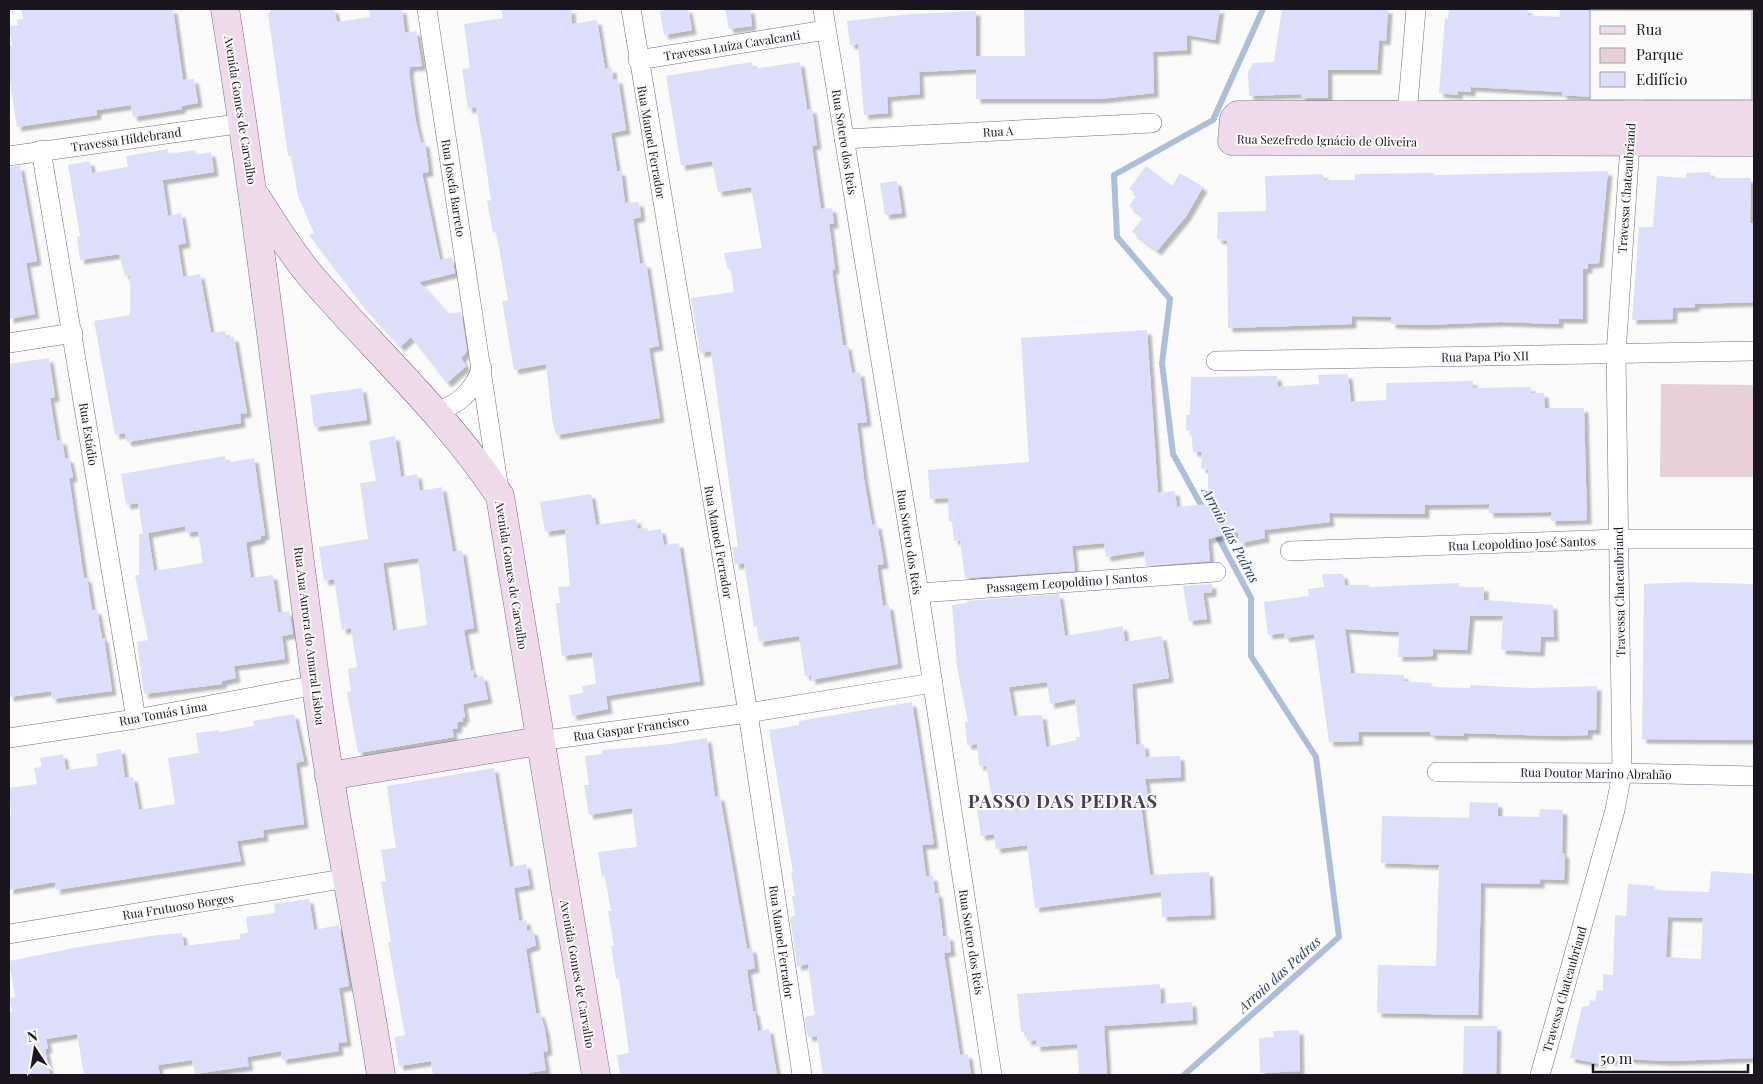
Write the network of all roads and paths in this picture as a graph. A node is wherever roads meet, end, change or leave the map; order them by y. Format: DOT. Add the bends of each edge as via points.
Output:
graph roads {
  1 [pos="225,9"];
  2 [pos="427,9"];
  3 [pos="630,9"];
  4 [pos="823,9"];
  5 [pos="1416,9"];
  6 [pos="826,30"];
  7 [pos="638,60"];
  8 [pos="1407,114"];
  9 [pos="1754,114"];
  10 [pos="244,123"];
  11 [pos="1152,123"];
  12 [pos="1631,124"];
  13 [pos="844,139"];
  14 [pos="1754,142"];
  15 [pos="41,150"];
  16 [pos="9,156"];
  17 [pos="253,194"];
  18 [pos="73,333"];
  19 [pos="9,343"];
  20 [pos="1754,351"];
  21 [pos="1616,354"];
  22 [pos="1216,360"];
  23 [pos="482,368"];
  24 [pos="435,412"];
  25 [pos="500,496"];
  26 [pos="1618,539"];
  27 [pos="1754,539"];
  28 [pos="1290,551"];
  29 [pos="1216,572"];
  30 [pos="919,593"];
  31 [pos="933,684"];
  32 [pos="316,685"];
  33 [pos="748,713"];
  34 [pos="136,719"];
  35 [pos="9,738"];
  36 [pos="539,741"];
  37 [pos="1437,772"];
  38 [pos="1622,772"];
  39 [pos="329,776"];
  40 [pos="1754,776"];
  41 [pos="348,878"];
  42 [pos="9,934"];
  43 [pos="373,1074"];
  44 [pos="596,1075"];
  45 [pos="802,1075"];
  46 [pos="992,1075"];
  47 [pos="1540,1075"];
  1 -- 10 [label="street, Avenida Gomes de Carvalho"];
  2 -- 23 [label="street, Rua Josefa Barreto"];
  3 -- 7 [label="street, Rua Manoel Ferrador"];
  4 -- 6 [label="street, Rua Sotero dos Reis"];
  5 -- 8 [label="street"];
  6 -- 7 [label="street, Travessa Luiza Cavalcanti"];
  6 -- 13 [label="street, Rua Sotero dos Reis"];
  7 -- 33 [label="street, Rua Manoel Ferrador"];
  8 -- 12 [label="street, Rua Sezefredo Ignácio de Oliveira"];
  8 -- 12 [label="street, Rua Sezefredo Ignácio de Oliveira" via="1238,115 1234,119 1231,136 1232,140"];
  9 -- 12 [label="street, Rua Sezefredo Ignácio de Oliveira"];
  10 -- 15 [label="street, Travessa Hildebrand"];
  10 -- 17 [label="street, Avenida Gomes de Carvalho"];
  11 -- 13 [label="street, Rua A"];
  12 -- 14 [label="street, Rua Sezefredo Ignácio de Oliveira"];
  12 -- 21 [label="street, Travessa Chateaubriand"];
  13 -- 30 [label="street, Rua Sotero dos Reis"];
  15 -- 16 [label="street, Travessa Hildebrand"];
  15 -- 18 [label="street, Rua Estádio"];
  17 -- 24 [label="street, Avenida Gomes de Carvalho" via="309,274"];
  17 -- 32 [label="street, Rua Ana Aurora do Amaral Lisboa"];
  18 -- 19 [label="street"];
  18 -- 34 [label="street, Rua Estádio"];
  20 -- 21 [label="street, Rua Papa Pio XII"];
  21 -- 22 [label="street, Rua Papa Pio XII"];
  21 -- 26 [label="street, Travessa Chateaubriand"];
  23 -- 24 [label="street" via="474,385 461,399"];
  23 -- 25 [label="street, Rua Josefa Barreto"];
  24 -- 25 [label="street, Avenida Gomes de Carvalho" via="475,458"];
  25 -- 36 [label="street, Avenida Gomes de Carvalho"];
  26 -- 27 [label="street, Rua Leopoldino José Santos"];
  26 -- 28 [label="street, Rua Leopoldino José Santos"];
  26 -- 38 [label="street, Travessa Chateaubriand"];
  29 -- 30 [label="street, Passagem Leopoldino J Santos"];
  30 -- 31 [label="street, Rua Sotero dos Reis"];
  31 -- 33 [label="street, Rua Gaspar Francisco"];
  31 -- 46 [label="street, Rua Sotero dos Reis"];
  32 -- 34 [label="street, Rua Tomás Lima"];
  32 -- 39 [label="street, Rua Ana Aurora do Amaral Lisboa"];
  33 -- 36 [label="street, Rua Gaspar Francisco"];
  33 -- 45 [label="street, Rua Manoel Ferrador"];
  34 -- 35 [label="street, Rua Tomás Lima"];
  36 -- 39 [label="street, Rua Gaspar Francisco"];
  36 -- 44 [label="street, Avenida Gomes de Carvalho"];
  37 -- 38 [label="street, Rua Doutor Marino Abrahão"];
  38 -- 40 [label="street, Rua Doutor Marino Abrahão"];
  38 -- 47 [label="street, Travessa Chateaubriand"];
  39 -- 41 [label="street, Rua Ana Aurora do Amaral Lisboa"];
  41 -- 42 [label="street, Rua Frutuoso Borges"];
  41 -- 43 [label="street, Rua Ana Aurora do Amaral Lisboa"];
}
